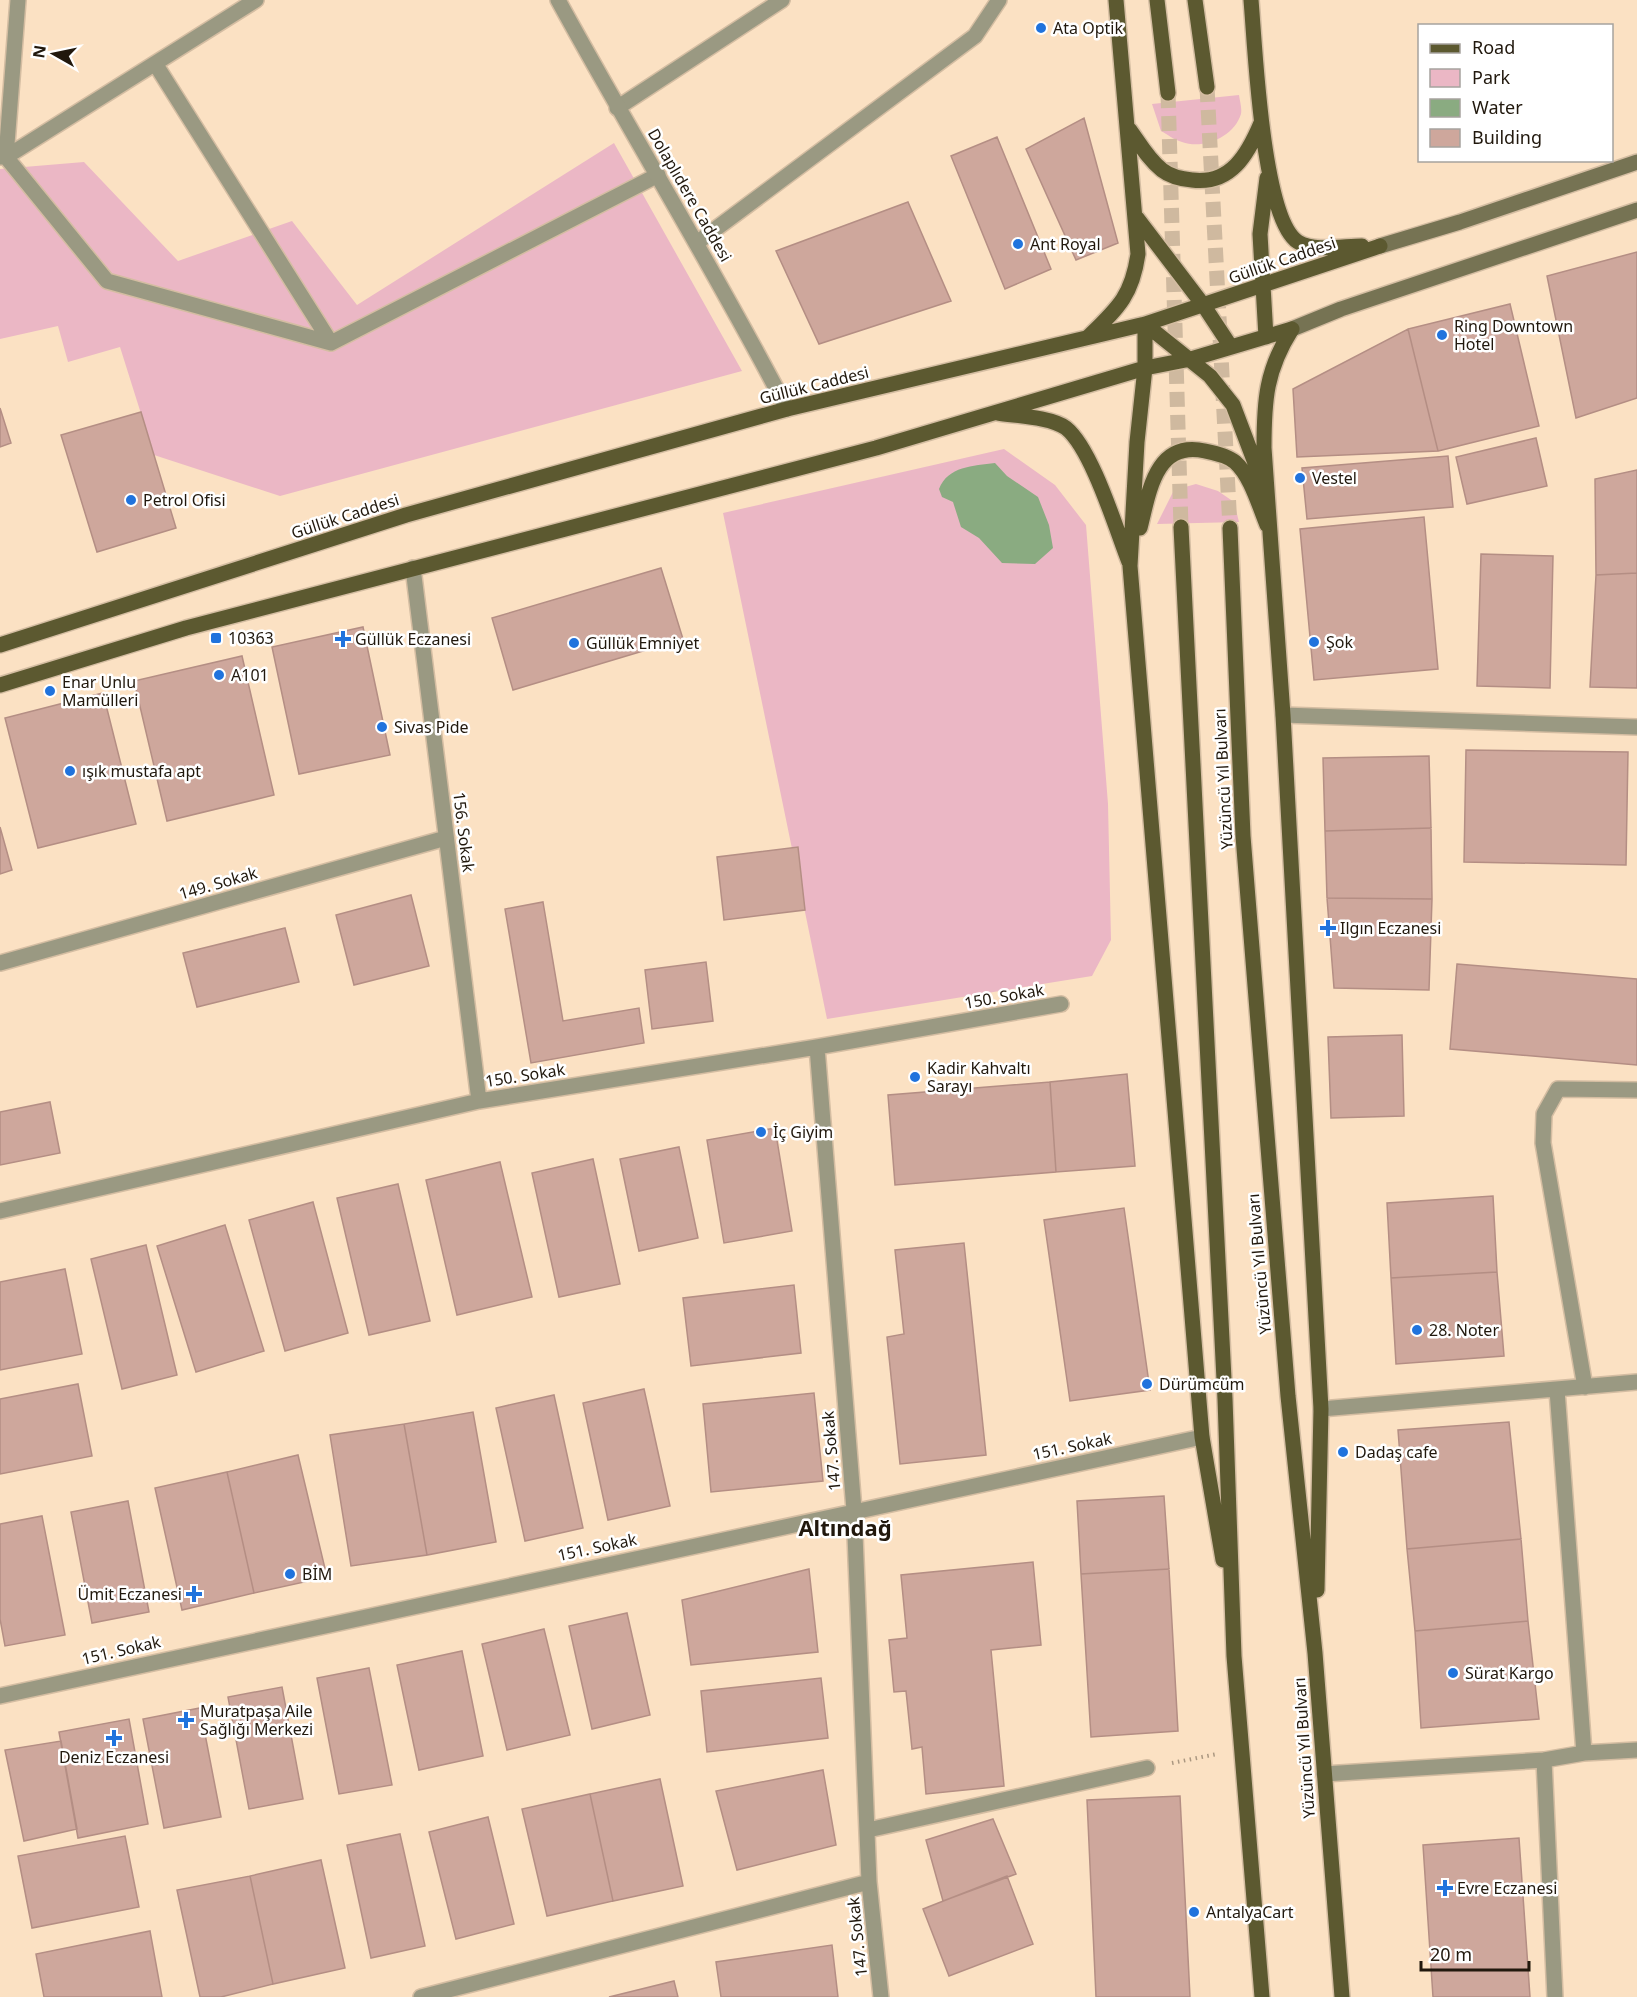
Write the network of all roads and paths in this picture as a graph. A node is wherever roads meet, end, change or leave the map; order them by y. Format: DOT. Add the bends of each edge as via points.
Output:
graph roads {
  1 [pos="18,0"];
  2 [pos="256,0"];
  3 [pos="558,0"];
  4 [pos="782,0"];
  5 [pos="999,0"];
  6 [pos="1116,0"];
  7 [pos="1157,0"];
  8 [pos="1195,0"];
  9 [pos="1251,0"];
  10 [pos="156,65"];
  11 [pos="1207,87"];
  12 [pos="1168,93"];
  13 [pos="617,108"];
  14 [pos="1262,120"];
  15 [pos="1128,127"];
  16 [pos="3,157"];
  17 [pos="1637,162"];
  18 [pos="1268,172"];
  19 [pos="658,175"];
  20 [pos="1637,210"];
  21 [pos="1137,218"];
  22 [pos="698,242"];
  23 [pos="1380,246"];
  24 [pos="1264,284"];
  25 [pos="1204,306"];
  26 [pos="1145,324"];
  27 [pos="1292,329"];
  28 [pos="1266,337"];
  29 [pos="1085,339"];
  30 [pos="332,343"];
  31 [pos="1231,347"];
  32 [pos="1191,359"];
  33 [pos="1146,368"];
  34 [pos="787,409"];
  35 [pos="992,412"];
  36 [pos="1268,495"];
  37 [pos="1181,527"];
  38 [pos="1230,528"];
  39 [pos="1271,534"];
  40 [pos="1130,566"];
  41 [pos="412,568"];
  42 [pos="0,645"];
  43 [pos="0,685"];
  44 [pos="1283,715"];
  45 [pos="1637,727"];
  46 [pos="446,838"];
  47 [pos="0,963"];
  48 [pos="1061,1004"];
  49 [pos="817,1047"];
  50 [pos="1637,1090"];
  51 [pos="479,1101"];
  52 [pos="0,1211"];
  53 [pos="1637,1382"];
  54 [pos="1585,1387"];
  55 [pos="1557,1390"];
  56 [pos="1321,1409"];
  57 [pos="1202,1437"];
  58 [pos="854,1510"];
  59 [pos="1315,1653"];
  60 [pos="1234,1656"];
  61 [pos="0,1696"];
  62 [pos="1242,1749"];
  63 [pos="1637,1750"];
  64 [pos="1584,1753"];
  65 [pos="1544,1760"];
  66 [pos="1147,1768"];
  67 [pos="1324,1774"];
  68 [pos="868,1830"];
  69 [pos="869,1882"];
  70 [pos="421,1997"];
  71 [pos="881,1997"];
  72 [pos="1262,1997"];
  73 [pos="1342,1997"];
  74 [pos="1555,1997"];
  1 -- 16 [label="street"];
  2 -- 10 [label="street"];
  3 -- 13 [label="street, Dolaplıdere Caddesi"];
  4 -- 13 [label="street"];
  5 -- 22 [label="street" via="975,36"];
  6 -- 15 [label="main road"];
  7 -- 12 [label="main road"];
  8 -- 11 [label="main road"];
  9 -- 14 [label="main road"];
  10 -- 16 [label="street"];
  10 -- 30 [label="street"];
  13 -- 19 [label="street, Dolaplıdere Caddesi"];
  14 -- 15 [label="main road" via="1251,149 1237,166 1223,176 1200,181 1179,179 1164,172"];
  14 -- 18 [label="main road"];
  15 -- 21 [label="main road"];
  16 -- 30 [label="street" via="107,281"];
  17 -- 23 [label="main road, Güllük Caddesi"];
  18 -- 23 [label="main road" via="1287,231 1298,242"];
  18 -- 24 [label="main road" via="1260,234"];
  19 -- 22 [label="street, Dolaplıdere Caddesi"];
  19 -- 30 [label="street"];
  20 -- 27 [label="main road"];
  21 -- 25 [label="main road"];
  21 -- 29 [label="main road" via="1134,281 1120,305"];
  22 -- 34 [label="street, Dolaplıdere Caddesi"];
  23 -- 24 [label="main road, Güllük Caddesi"];
  24 -- 25 [label="main road, Güllük Caddesi"];
  24 -- 28 [label="main road"];
  25 -- 26 [label="main road, Güllük Caddesi"];
  25 -- 31 [label="main road"];
  26 -- 29 [label="main road, Güllük Caddesi"];
  26 -- 32 [label="main road"];
  26 -- 33 [label="main road"];
  27 -- 28 [label="main road"];
  27 -- 36 [label="main road" via="1269,378 1264,404"];
  28 -- 31 [label="main road"];
  29 -- 34 [label="main road, Güllük Caddesi"];
  31 -- 32 [label="main road"];
  32 -- 33 [label="main road"];
  32 -- 36 [label="main road" via="1233,405"];
  33 -- 35 [label="main road"];
  33 -- 40 [label="main road" via="1137,442"];
  34 -- 42 [label="main road, Güllük Caddesi" via="406,515"];
  35 -- 40 [label="main road" via="1065,427 1090,462"];
  35 -- 41 [label="main road" via="876,448"];
  36 -- 39 [label="main road"];
  37 -- 60 [label="main road, Yüzüncü Yıl Bulvarı" via="1225,1399"];
  38 -- 59 [label="main road, Yüzüncü Yıl Bulvarı" via="1243,836 1288,1396"];
  39 -- 40 [label="main road" via="1236,462 1218,454 1187,450 1162,462 1153,477"];
  39 -- 44 [label="main road"];
  40 -- 57 [label="main road"];
  41 -- 43 [label="main road" via="186,628"];
  41 -- 46 [label="street, 156. Sokak"];
  44 -- 45 [label="street"];
  44 -- 56 [label="main road"];
  46 -- 47 [label="street, 149. Sokak"];
  46 -- 51 [label="street, 156. Sokak"];
  48 -- 49 [label="street, 150. Sokak"];
  49 -- 51 [label="street, 150. Sokak"];
  49 -- 58 [label="street, 147. Sokak"];
  50 -- 54 [label="street" via="1558,1089 1544,1114 1543,1143"];
  51 -- 52 [label="street, 150. Sokak"];
  53 -- 54 [label="street"];
  54 -- 55 [label="street"];
  55 -- 56 [label="street"];
  55 -- 64 [label="street"];
  56 -- 59 [label="main road"];
  57 -- 58 [label="street, 151. Sokak"];
  57 -- 60 [label="main road" via="1230,1598"];
  58 -- 61 [label="street, 151. Sokak"];
  58 -- 68 [label="street, 147. Sokak"];
  59 -- 67 [label="main road, Yüzüncü Yıl Bulvarı"];
  60 -- 62 [label="main road, Yüzüncü Yıl Bulvarı"];
  62 -- 66 [label="path"];
  62 -- 72 [label="main road, Yüzüncü Yıl Bulvarı"];
  63 -- 64 [label="street"];
  64 -- 65 [label="street"];
  65 -- 67 [label="street"];
  65 -- 74 [label="street"];
  66 -- 68 [label="street"];
  67 -- 73 [label="main road, Yüzüncü Yıl Bulvarı"];
  68 -- 69 [label="street, 147. Sokak"];
  69 -- 70 [label="street"];
  69 -- 71 [label="street, 147. Sokak"];
}
